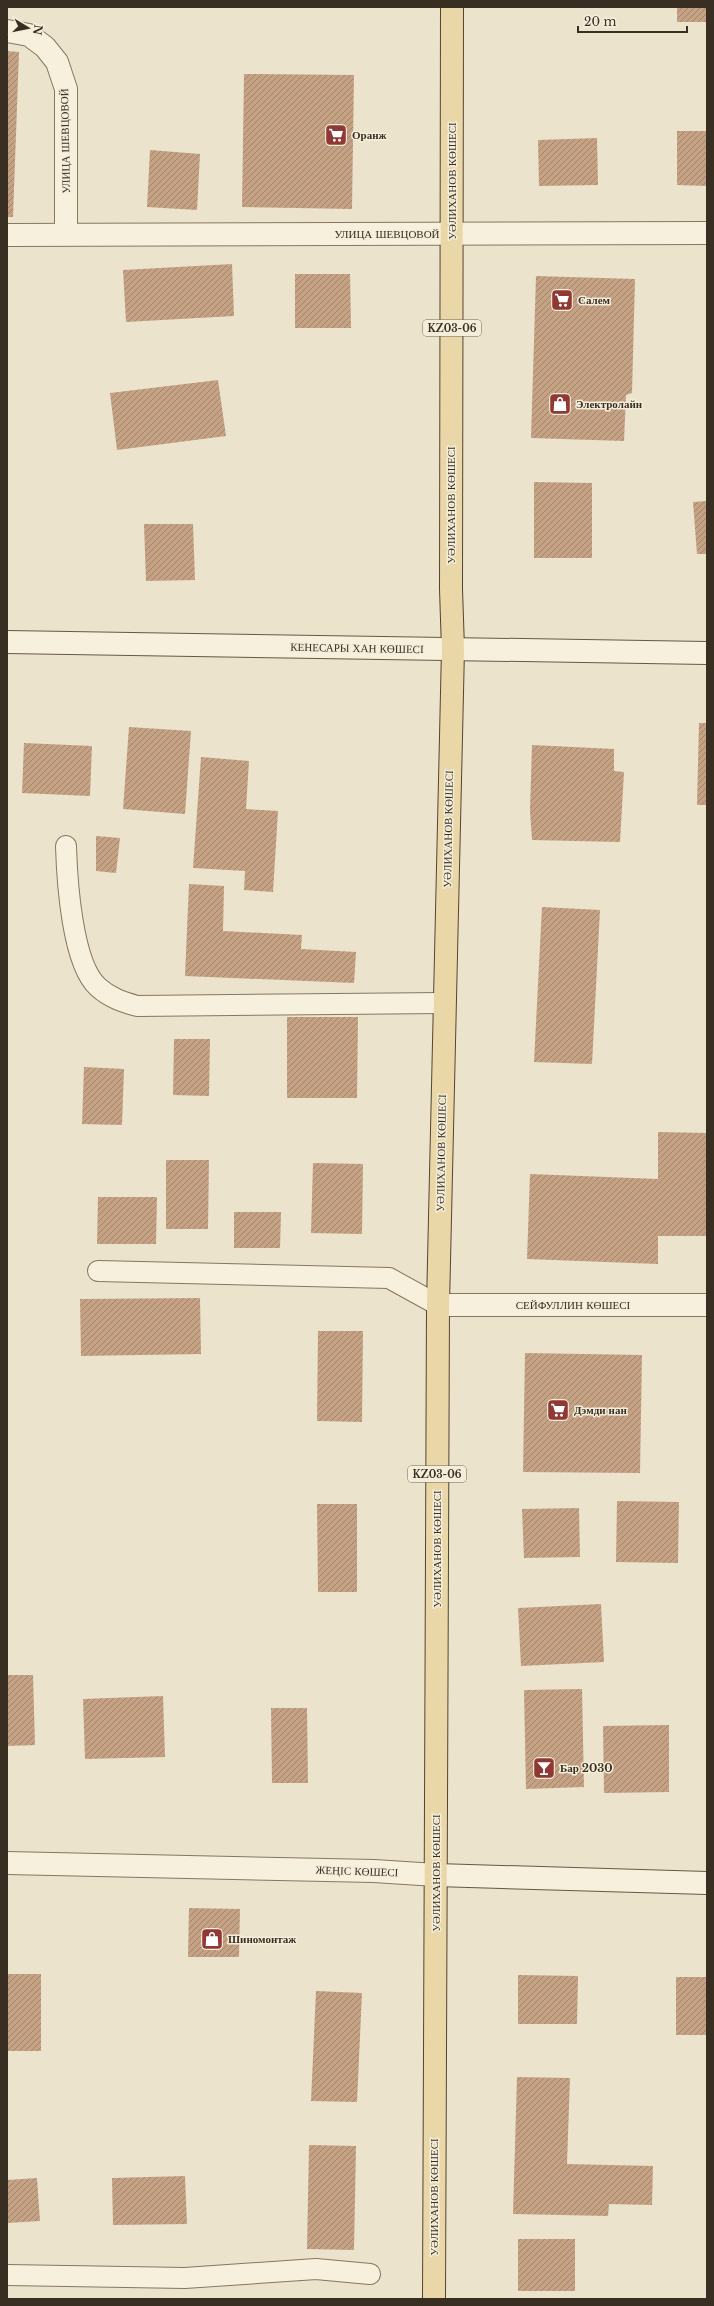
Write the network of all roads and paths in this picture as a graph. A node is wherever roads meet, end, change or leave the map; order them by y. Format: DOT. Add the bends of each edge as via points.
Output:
graph roads {
  1 [pos="452,7"];
  2 [pos="7,31"];
  3 [pos="452,233"];
  4 [pos="707,233"];
  5 [pos="66,234"];
  6 [pos="7,235"];
  7 [pos="7,642"];
  8 [pos="453,649"];
  9 [pos="707,653"];
  10 [pos="66,846"];
  11 [pos="443,1003"];
  12 [pos="98,1271"];
  13 [pos="438,1305"];
  14 [pos="707,1305"];
  15 [pos="7,1863"];
  16 [pos="436,1876"];
  17 [pos="707,1883"];
  18 [pos="370,2274"];
  19 [pos="7,2275"];
  20 [pos="434,2299"];
  1 -- 3 [label="main road, УӘЛИХАНОВ КӨШЕСІ / KZ03-06"];
  2 -- 5 [label="street, УЛИЦА ШЕВЦОВОЙ" via="29,36 45,46 58,62 66,89"];
  3 -- 4 [label="street, УЛИЦА ШЕВЦОВОЙ"];
  3 -- 5 [label="street, УЛИЦА ШЕВЦОВОЙ"];
  3 -- 8 [label="main road, УӘЛИХАНОВ КӨШЕСІ / KZ03-06"];
  5 -- 6 [label="street, УЛИЦА ШЕВЦОВОЙ"];
  7 -- 8 [label="street, КЕНЕСАРЫ ХАН КӨШЕСІ"];
  8 -- 9 [label="street, КЕНЕСАРЫ ХАН КӨШЕСІ"];
  8 -- 11 [label="main road, УӘЛИХАНОВ КӨШЕСІ / KZ03-06"];
  10 -- 11 [label="lane" via="67,887 86,969 98,987 115,999 137,1006"];
  11 -- 13 [label="main road, УӘЛИХАНОВ КӨШЕСІ / KZ03-06"];
  12 -- 13 [label="lane" via="389,1278"];
  13 -- 14 [label="street, СЕЙФУЛЛИН КӨШЕСІ"];
  13 -- 16 [label="main road, УӘЛИХАНОВ КӨШЕСІ / KZ03-06"];
  15 -- 16 [label="street, ЖЕҢІС КӨШЕСІ" via="374,1871"];
  16 -- 17 [label="street, ЖЕҢІС КӨШЕСІ"];
  16 -- 20 [label="main road, УӘЛИХАНОВ КӨШЕСІ / KZ03-06"];
  18 -- 19 [label="lane" via="316,2269 184,2278"];
}
